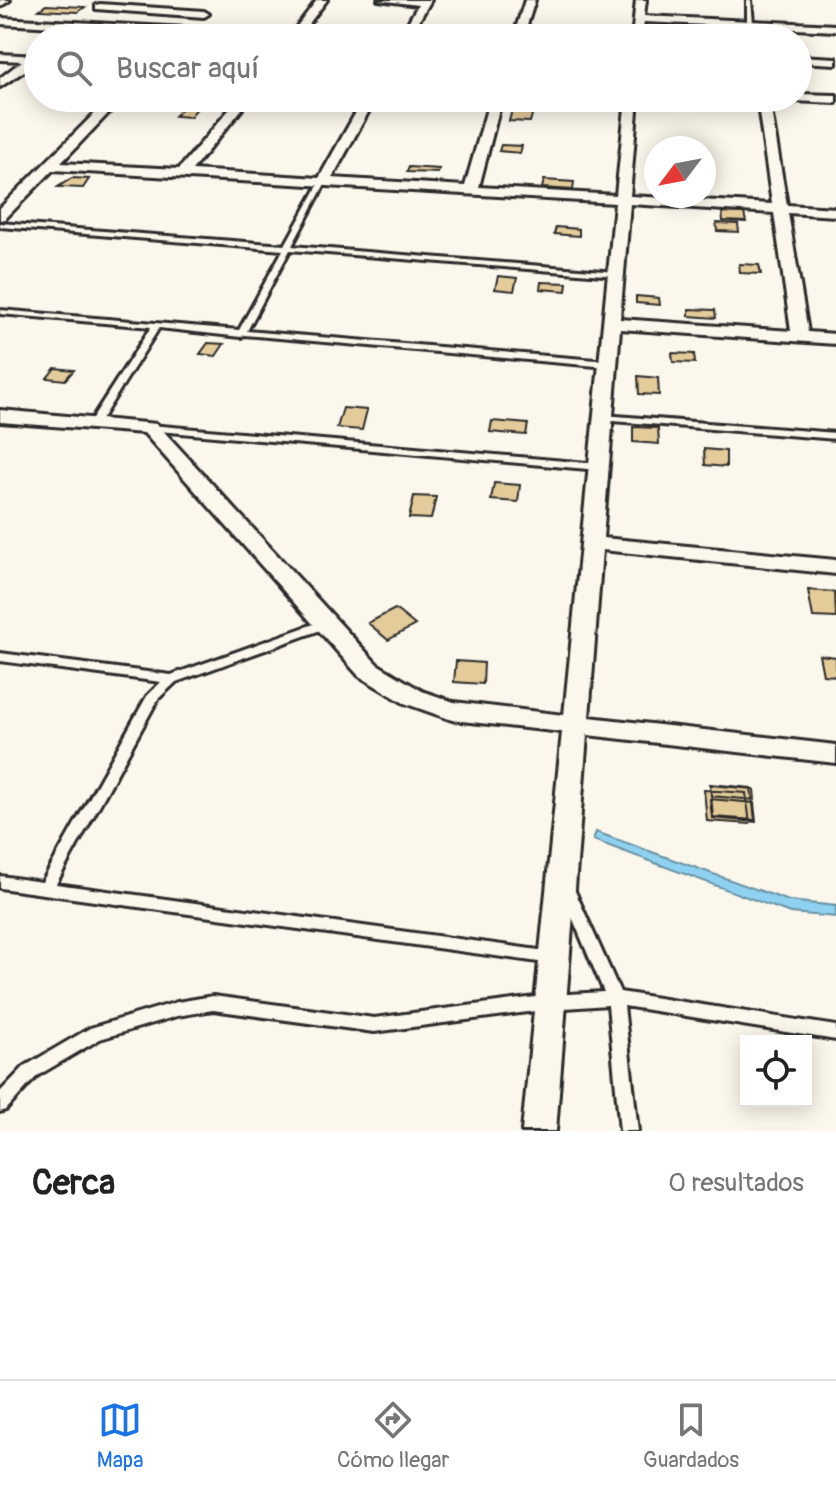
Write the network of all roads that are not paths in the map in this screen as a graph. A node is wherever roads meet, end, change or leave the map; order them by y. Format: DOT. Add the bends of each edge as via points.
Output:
graph roads {
  1 [pos="5,0"];
  2 [pos="322,0"];
  3 [pos="383,0"];
  4 [pos="530,0"];
  5 [pos="641,0"];
  6 [pos="749,0"];
  7 [pos="425,1"];
  8 [pos="0,4"];
  9 [pos="104,4"];
  10 [pos="640,19"];
  11 [pos="0,21"];
  12 [pos="750,23"];
  13 [pos="58,24"];
  14 [pos="79,24"];
  15 [pos="193,24"];
  16 [pos="304,24"];
  17 [pos="412,24"];
  18 [pos="522,24"];
  19 [pos="639,24"];
  20 [pos="767,24"];
  21 [pos="812,27"];
  22 [pos="836,28"];
  23 [pos="0,57"];
  24 [pos="24,58"];
  25 [pos="812,60"];
  26 [pos="836,61"];
  27 [pos="24,67"];
  28 [pos="0,84"];
  29 [pos="812,98"];
  30 [pos="836,99"];
  31 [pos="103,112"];
  32 [pos="233,112"];
  33 [pos="362,112"];
  34 [pos="492,112"];
  35 [pos="631,112"];
  36 [pos="765,112"];
  37 [pos="51,166"];
  38 [pos="182,174"];
  39 [pos="323,182"];
  40 [pos="0,190"];
  41 [pos="25,191"];
  42 [pos="471,191"];
  43 [pos="623,200"];
  44 [pos="780,209"];
  45 [pos="836,212"];
  46 [pos="0,216"];
  47 [pos="0,225"];
  48 [pos="286,248"];
  49 [pos="616,274"];
  50 [pos="0,312"];
  51 [pos="612,323"];
  52 [pos="156,326"];
  53 [pos="241,334"];
  54 [pos="800,336"];
  55 [pos="836,339"];
  56 [pos="608,364"];
  57 [pos="0,416"];
  58 [pos="603,418"];
  59 [pos="94,423"];
  60 [pos="150,428"];
  61 [pos="836,436"];
  62 [pos="599,467"];
  63 [pos="592,543"];
  64 [pos="836,567"];
  65 [pos="325,624"];
  66 [pos="0,657"];
  67 [pos="172,679"];
  68 [pos="575,725"];
  69 [pos="836,754"];
  70 [pos="561,876"];
  71 [pos="0,882"];
  72 [pos="46,889"];
  73 [pos="554,958"];
  74 [pos="615,998"];
  75 [pos="551,1002"];
  76 [pos="836,1033"];
  77 [pos="0,1104"];
  78 [pos="539,1131"];
  79 [pos="629,1131"];
  1 -- 8 [label="street"];
  2 -- 16 [label="street"];
  3 -- 7 [label="street"];
  4 -- 18 [label="street"];
  5 -- 10 [label="street"];
  6 -- 12 [label="lane"];
  7 -- 17 [label="street"];
  9 -- 14 [label="street"];
  9 -- 15 [label="street" via="208,10"];
  10 -- 12 [label="street"];
  10 -- 19 [label="street"];
  11 -- 13 [label="street"];
  12 -- 20 [label="street"];
  21 -- 22 [label="street"];
  23 -- 24 [label="street"];
  25 -- 26 [label="street"];
  27 -- 28 [label="street"];
  29 -- 30 [label="street"];
  31 -- 37 [label="street"];
  32 -- 38 [label="street"];
  33 -- 39 [label="street"];
  34 -- 42 [label="street"];
  35 -- 43 [label="street"];
  36 -- 44 [label="street"];
  37 -- 38 [label="street"];
  37 -- 41 [label="street"];
  38 -- 39 [label="street"];
  39 -- 42 [label="street"];
  39 -- 48 [label="lane"];
  40 -- 41 [label="street"];
  41 -- 46 [label="street"];
  42 -- 43 [label="street"];
  43 -- 44 [label="street"];
  43 -- 49 [label="street"];
  44 -- 45 [label="street"];
  44 -- 54 [label="street"];
  47 -- 48 [label="lane"];
  48 -- 49 [label="lane"];
  48 -- 53 [label="lane"];
  49 -- 51 [label="street"];
  50 -- 52 [label="lane"];
  51 -- 54 [label="street"];
  51 -- 56 [label="street"];
  52 -- 53 [label="lane"];
  52 -- 59 [label="lane"];
  53 -- 56 [label="lane"];
  54 -- 55 [label="street"];
  56 -- 58 [label="street"];
  57 -- 59 [label="street"];
  58 -- 61 [label="lane"];
  58 -- 62 [label="street"];
  59 -- 60 [label="street"];
  60 -- 62 [label="lane"];
  60 -- 65 [label="street"];
  62 -- 63 [label="street"];
  63 -- 64 [label="street"];
  63 -- 68 [label="street"];
  65 -- 67 [label="lane"];
  65 -- 68 [label="street" via="368,670 413,697 452,711"];
  66 -- 67 [label="lane"];
  67 -- 72 [label="lane" via="153,696"];
  68 -- 69 [label="street"];
  68 -- 70 [label="street"];
  70 -- 73 [label="street"];
  70 -- 74 [label="lane"];
  71 -- 72 [label="lane"];
  72 -- 73 [label="lane"];
  73 -- 75 [label="street"];
  74 -- 75 [label="lane"];
  74 -- 76 [label="lane"];
  74 -- 79 [label="lane"];
  75 -- 77 [label="lane" via="374,1025 236,1004 195,1005 96,1033 69,1046 31,1071"];
  75 -- 78 [label="street"];
}
